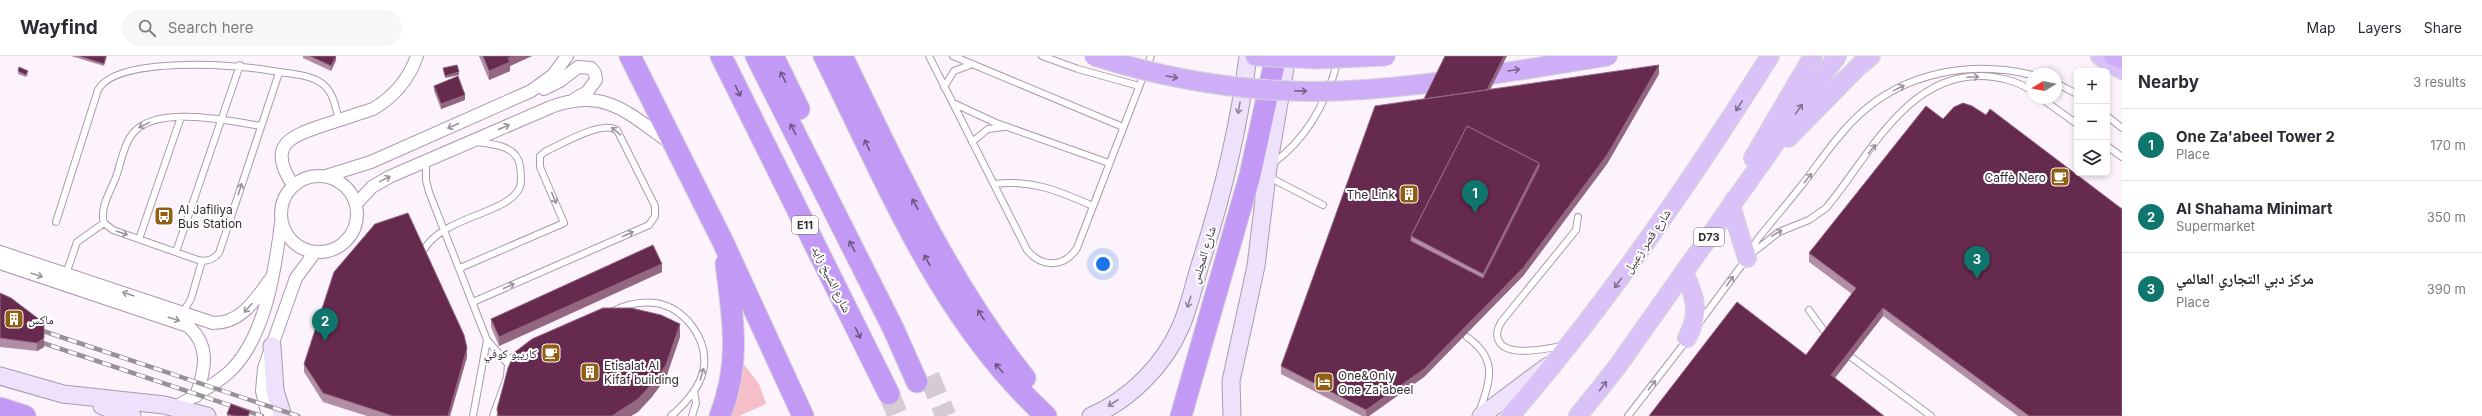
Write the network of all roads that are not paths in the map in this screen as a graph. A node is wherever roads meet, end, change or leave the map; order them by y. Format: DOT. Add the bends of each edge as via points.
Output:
graph roads {
  1 [pos="416,56"];
  2 [pos="567,56"];
  3 [pos="630,56"];
  4 [pos="721,56"];
  5 [pos="756,56"];
  6 [pos="773,56"];
  7 [pos="824,56"];
  8 [pos="842,56"];
  9 [pos="929,56"];
  10 [pos="953,56"];
  11 [pos="1042,56"];
  12 [pos="1094,56"];
  13 [pos="1150,56"];
  14 [pos="1248,56"];
  15 [pos="1255,56"];
  16 [pos="1276,56"];
  17 [pos="1287,56"];
  18 [pos="1339,56"];
  19 [pos="1386,56"];
  20 [pos="1608,56"];
  21 [pos="1770,56"];
  22 [pos="1813,56"];
  23 [pos="1837,56"];
  24 [pos="1871,56"];
  25 [pos="2106,57"];
  26 [pos="2122,59"];
  27 [pos="1762,64"];
  28 [pos="240,65"];
  29 [pos="972,65"];
  30 [pos="2122,70"];
  31 [pos="279,72"];
  32 [pos="2026,74"];
  33 [pos="2122,77"];
  34 [pos="1139,86"];
  35 [pos="2062,86"];
  36 [pos="944,87"];
  37 [pos="2026,88"];
  38 [pos="531,92"];
  39 [pos="2074,92"];
  40 [pos="574,99"];
  41 [pos="953,103"];
  42 [pos="2049,104"];
  43 [pos="182,117"];
  44 [pos="2110,118"];
  45 [pos="221,120"];
  46 [pos="339,120"];
  47 [pos="2074,122"];
  48 [pos="261,126"];
  49 [pos="1123,127"];
  50 [pos="1012,128"];
  51 [pos="2122,128"];
  52 [pos="472,142"];
  53 [pos="972,142"];
  54 [pos="674,146"];
  55 [pos="2110,148"];
  56 [pos="1767,155"];
  57 [pos="2122,157"];
  58 [pos="426,162"];
  59 [pos="1109,163"];
  60 [pos="1267,172"];
  61 [pos="326,176"];
  62 [pos="994,184"];
  63 [pos="293,185"];
  64 [pos="356,204"];
  65 [pos="1323,205"];
  66 [pos="1093,206"];
  67 [pos="1731,206"];
  68 [pos="1578,216"];
  69 [pos="56,222"];
  70 [pos="281,222"];
  71 [pos="104,223"];
  72 [pos="445,228"];
  73 [pos="139,239"];
  74 [pos="723,242"];
  75 [pos="423,251"];
  76 [pos="0,252"];
  77 [pos="176,252"];
  78 [pos="315,252"];
  79 [pos="1747,258"];
  80 [pos="202,261"];
  81 [pos="0,263"];
  82 [pos="460,268"];
  83 [pos="1684,273"];
  84 [pos="66,274"];
  85 [pos="272,277"];
  86 [pos="473,302"];
  87 [pos="1809,310"];
  88 [pos="183,312"];
  89 [pos="606,314"];
  90 [pos="1827,335"];
  91 [pos="1467,337"];
  92 [pos="1687,338"];
  93 [pos="487,340"];
  94 [pos="1568,345"];
  95 [pos="272,346"];
  96 [pos="528,350"];
  97 [pos="1851,357"];
  98 [pos="506,360"];
  99 [pos="1555,362"];
  100 [pos="0,376"];
  101 [pos="694,391"];
  102 [pos="889,394"];
  103 [pos="70,395"];
  104 [pos="196,396"];
  105 [pos="0,408"];
  106 [pos="174,408"];
  107 [pos="1587,412"];
  108 [pos="25,416"];
  109 [pos="132,416"];
  110 [pos="207,416"];
  111 [pos="268,416"];
  112 [pos="283,416"];
  113 [pos="472,416"];
  114 [pos="492,416"];
  115 [pos="671,416"];
  116 [pos="692,416"];
  117 [pos="720,416"];
  118 [pos="803,416"];
  119 [pos="1046,416"];
  120 [pos="1052,416"];
  121 [pos="1091,416"];
  122 [pos="1180,416"];
  123 [pos="1232,416"];
  124 [pos="1478,416"];
  125 [pos="1481,416"];
  126 [pos="1510,416"];
  127 [pos="1628,416"];
  128 [pos="1931,416"];
  1 -- 46 [label="street" via="405,81 391,97 373,109"];
  2 -- 38 [label="street" via="553,75"];
  3 -- 54 [label="highway"];
  4 -- 102 [label="highway, شارع الشيخ زايد / E11, one-way"];
  5 -- 6 [label="highway, E11" via="893,328 923,379 893,299"];
  119 -- 7 [label="highway, one-way" via="1015,386 984,349 950,300 893,197"];
  120 -- 8 [label="highway, one-way" via="962,285 914,201"];
  9 -- 36 [label="lane"];
  10 -- 29 [label="lane"];
  11 -- 34 [label="lane"];
  12 -- 20 [label="highway, one-way, bridge" via="1153,73 1221,85 1329,91 1414,86"];
  13 -- 34 [label="lane"];
  14 -- 121 [label="main road, شارع المجلس, one-way" via="1234,141 1216,214 1181,326 1146,379 1125,396"];
  15 -- 19 [label="highway, bridge" via="1317,59"];
  16 -- 122 [label="highway" via="1250,174"];
  17 -- 60 [label="main road"];
  18 -- 60 [label="lane" via="1329,89 1313,122 1289,152"];
  21 -- 27 [label="main road, شارع قصر زعبيل"];
  22 -- 67 [label="main road" via="1771,125"];
  56 -- 23 [label="main road, D73, one-way"];
  24 -- 56 [label="main road" via="1800,127"];
  25 -- 26 [label="highway"];
  25 -- 30 [label="main road"];
  25 -- 33 [label="lane"];
  27 -- 94 [label="main road, شارع قصر زعبيل, one-way" via="1618,283"];
  28 -- 31 [label="lane"];
  28 -- 45 [label="lane"];
  28 -- 69 [label="lane" via="208,61 163,62 120,70 105,78 98,90"];
  29 -- 36 [label="lane" via="954,71"];
  29 -- 49 [label="lane"];
  31 -- 46 [label="lane" via="309,78 326,87"];
  31 -- 48 [label="lane"];
  79 -- 32 [label="lane, one-way" via="1757,240 1849,125 1879,99 1903,86 1942,73 1995,68"];
  34 -- 49 [label="lane"];
  35 -- 39 [label="lane"];
  36 -- 41 [label="lane"];
  79 -- 37 [label="lane, one-way" via="1775,235 1809,220 1826,208 1897,116 1926,91 1952,80 1980,76 2001,78"];
  38 -- 40 [label="street" via="553,85 578,67 591,68 596,80 587,92"];
  38 -- 61 [label="street, one-way" via="371,162"];
  52 -- 40 [label="street, one-way"];
  40 -- 54 [label="street" via="611,104"];
  41 -- 50 [label="lane"];
  41 -- 53 [label="lane"];
  42 -- 47 [label="lane"];
  43 -- 45 [label="lane"];
  43 -- 71 [label="lane, one-way" via="150,122 132,134 104,210"];
  43 -- 73 [label="lane"];
  44 -- 51 [label="lane"];
  45 -- 48 [label="lane"];
  45 -- 77 [label="lane"];
  46 -- 63 [label="street" via="299,133 287,141 283,147 281,160 284,172"];
  80 -- 48 [label="lane, one-way" via="211,260 219,253"];
  49 -- 59 [label="lane"];
  50 -- 53 [label="lane" via="988,130"];
  50 -- 59 [label="lane"];
  52 -- 58 [label="street"];
  52 -- 72 [label="lane" via="501,146 513,152 520,163 520,187 512,197 501,204"];
  53 -- 62 [label="lane"];
  54 -- 74 [label="highway"];
  55 -- 57 [label="lane"];
  56 -- 67 [label="main road, D73"];
  64 -- 58 [label="street, one-way" via="380,182"];
  58 -- 72 [label="lane" via="427,187"];
  59 -- 66 [label="lane"];
  60 -- 65 [label="lane"];
  60 -- 123 [label="main road" via="1256,266 1231,381"];
  61 -- 63 [label="street" via="303,179"];
  61 -- 64 [label="street" via="345,186"];
  62 -- 66 [label="lane" via="1034,184"];
  62 -- 66 [label="lane" via="1028,250 1046,263 1061,262 1072,254"];
  63 -- 70 [label="street" via="280,209"];
  64 -- 78 [label="street" via="357,219 352,234 341,246 327,252"];
  67 -- 79 [label="main road"];
  67 -- 83 [label="main road, D73"];
  68 -- 94 [label="lane" via="1576,230 1502,322 1497,332 1500,343 1509,350 1527,351"];
  70 -- 78 [label="street" via="287,236 298,247"];
  70 -- 85 [label="street"];
  71 -- 73 [label="lane, one-way" via="113,230"];
  71 -- 84 [label="lane" via="77,242"];
  72 -- 75 [label="lane" via="428,241"];
  72 -- 82 [label="lane"];
  73 -- 77 [label="lane"];
  74 -- 117 [label="highway" via="735,351 731,383"];
  74 -- 118 [label="highway"];
  76 -- 84 [label="street"];
  77 -- 80 [label="lane"];
  78 -- 95 [label="street" via="296,278"];
  92 -- 79 [label="lane, one-way"];
  80 -- 88 [label="lane" via="193,294"];
  81 -- 104 [label="street, one-way" via="188,326 199,338 204,351 202,377"];
  82 -- 86 [label="lane"];
  86 -- 82 [label="lane, one-way" via="649,225 653,221 655,206 617,130 602,126 540,156 540,167 564,223"];
  83 -- 92 [label="main road" via="1694,292 1696,304 1695,322"];
  107 -- 83 [label="main road, D73, one-way"];
  88 -- 84 [label="street, one-way"];
  85 -- 88 [label="street, one-way" via="245,312 228,321 213,323"];
  85 -- 104 [label="street" via="256,331 247,350 228,373"];
  86 -- 93 [label="lane"];
  87 -- 90 [label="lane"];
  101 -- 89 [label="lane, one-way" via="704,366 704,353 700,339 683,317 670,308 656,303 640,303"];
  91 -- 124 [label="lane" via="1481,348 1489,364 1485,395"];
  127 -- 92 [label="lane, one-way"];
  93 -- 98 [label="lane"];
  93 -- 113 [label="lane"];
  94 -- 99 [label="main road, شارع قصر زعبيل"];
  95 -- 111 [label="street" via="262,380"];
  95 -- 112 [label="main road" via="274,386"];
  96 -- 98 [label="lane"];
  97 -- 128 [label="lane"];
  98 -- 114 [label="lane" via="508,373"];
  99 -- 125 [label="main road"];
  99 -- 126 [label="main road, شارع قصر زعبيل"];
  100 -- 103 [label="main road"];
  101 -- 115 [label="lane"];
  101 -- 116 [label="lane" via="696,403"];
  103 -- 106 [label="main road"];
  103 -- 109 [label="main road"];
  104 -- 106 [label="street"];
  105 -- 108 [label="highway"];
  106 -- 110 [label="main road"];
}
